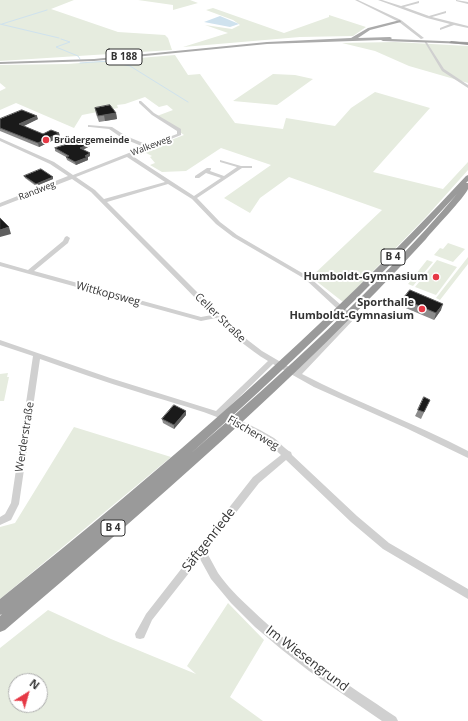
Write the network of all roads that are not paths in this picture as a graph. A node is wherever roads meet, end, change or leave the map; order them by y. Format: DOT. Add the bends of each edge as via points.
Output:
graph roads {
  1 [pos="356,0"];
  2 [pos="367,0"];
  3 [pos="379,0"];
  4 [pos="457,0"];
  5 [pos="360,2"];
  6 [pos="418,2"];
  7 [pos="468,3"];
  8 [pos="401,7"];
  9 [pos="445,12"];
  10 [pos="391,16"];
  11 [pos="428,17"];
  12 [pos="401,21"];
  13 [pos="389,23"];
  14 [pos="454,24"];
  15 [pos="468,24"];
  16 [pos="462,26"];
  17 [pos="468,27"];
  18 [pos="441,28"];
  19 [pos="364,35"];
  20 [pos="424,40"];
  21 [pos="451,42"];
  22 [pos="468,42"];
  23 [pos="0,63"];
  24 [pos="468,87"];
  25 [pos="140,102"];
  26 [pos="90,126"];
  27 [pos="0,139"];
  28 [pos="148,147"];
  29 [pos="127,155"];
  30 [pos="227,157"];
  31 [pos="222,161"];
  32 [pos="217,164"];
  33 [pos="250,167"];
  34 [pos="241,168"];
  35 [pos="73,176"];
  36 [pos="197,177"];
  37 [pos="468,177"];
  38 [pos="225,178"];
  39 [pos="169,182"];
  40 [pos="468,185"];
  41 [pos="194,198"];
  42 [pos="103,201"];
  43 [pos="0,204"];
  44 [pos="436,217"];
  45 [pos="67,238"];
  46 [pos="0,264"];
  47 [pos="29,272"];
  48 [pos="216,316"];
  49 [pos="0,342"];
  50 [pos="37,355"];
  51 [pos="271,362"];
  52 [pos="297,375"];
  53 [pos="220,422"];
  54 [pos="288,454"];
  55 [pos="468,455"];
  56 [pos="4,519"];
  57 [pos="201,551"];
  58 [pos="468,594"];
  59 [pos="0,608"];
  60 [pos="0,625"];
  61 [pos="140,634"];
  62 [pos="392,721"];
  1 -- 5 [label="street"];
  2 -- 5 [label="street"];
  3 -- 8 [label="street"];
  4 -- 7 [label="street"];
  5 -- 10 [label="street"];
  6 -- 8 [label="street"];
  8 -- 11 [label="street"];
  9 -- 11 [label="street"];
  10 -- 12 [label="street"];
  10 -- 13 [label="main road" via="394,20"];
  11 -- 14 [label="street"];
  12 -- 13 [label="main road"];
  12 -- 20 [label="street"];
  13 -- 19 [label="main road"];
  14 -- 16 [label="street"];
  14 -- 18 [label="street"];
  15 -- 16 [label="street"];
  16 -- 17 [label="street"];
  19 -- 20 [label="main road, B 188"];
  19 -- 20 [label="main road, B 188"];
  19 -- 23 [label="main road, B 188" via="350,39 268,43 94,60"];
  20 -- 21 [label="main road, B 188"];
  20 -- 22 [label="main road, B 188"];
  20 -- 24 [label="street" via="443,70"];
  21 -- 22 [label="highway"];
  25 -- 28 [label="street, Walkeweg" via="180,133 179,136"];
  26 -- 28 [label="street" via="110,128"];
  27 -- 35 [label="street, Celler Straße" via="41,157"];
  28 -- 29 [label="street, Walkeweg"];
  29 -- 35 [label="street, Walkeweg"];
  29 -- 39 [label="street"];
  30 -- 31 [label="street"];
  31 -- 32 [label="street"];
  31 -- 34 [label="street"];
  33 -- 34 [label="street"];
  34 -- 38 [label="street"];
  35 -- 42 [label="street, Celler Straße"];
  35 -- 43 [label="street, Randweg"];
  36 -- 38 [label="street" via="208,170"];
  37 -- 44 [label="highway, B 4"];
  38 -- 41 [label="street"];
  39 -- 41 [label="street"];
  39 -- 42 [label="street"];
  40 -- 44 [label="highway, B 4"];
  41 -- 52 [label="street" via="220,225 307,278 352,317"];
  42 -- 48 [label="street, Celler Straße"];
  44 -- 53 [label="highway, B 4" via="359,297"];
  45 -- 47 [label="street" via="66,242"];
  46 -- 47 [label="street, Wittkopsweg"];
  47 -- 48 [label="street, Wittkopsweg" via="201,319"];
  48 -- 51 [label="street, Celler Straße" via="246,344"];
  49 -- 50 [label="street, Fischerweg"];
  50 -- 53 [label="street, Fischerweg"];
  50 -- 56 [label="street, Werderstraße" via="15,504"];
  51 -- 52 [label="street, Celler Straße"];
  51 -- 53 [label="street"];
  52 -- 55 [label="street, Celler Straße"];
  53 -- 54 [label="street, Fischerweg" via="273,442"];
  53 -- 59 [label="highway, B 4"];
  53 -- 60 [label="highway, B 4"];
  54 -- 57 [label="street, Säftgenriede" via="256,480"];
  54 -- 58 [label="street, Fischerweg" via="354,519 386,546"];
  57 -- 61 [label="street, Säftgenriede" via="149,617"];
  57 -- 62 [label="street, Im Wiesengrund" via="205,562 221,585 273,636"];
}
